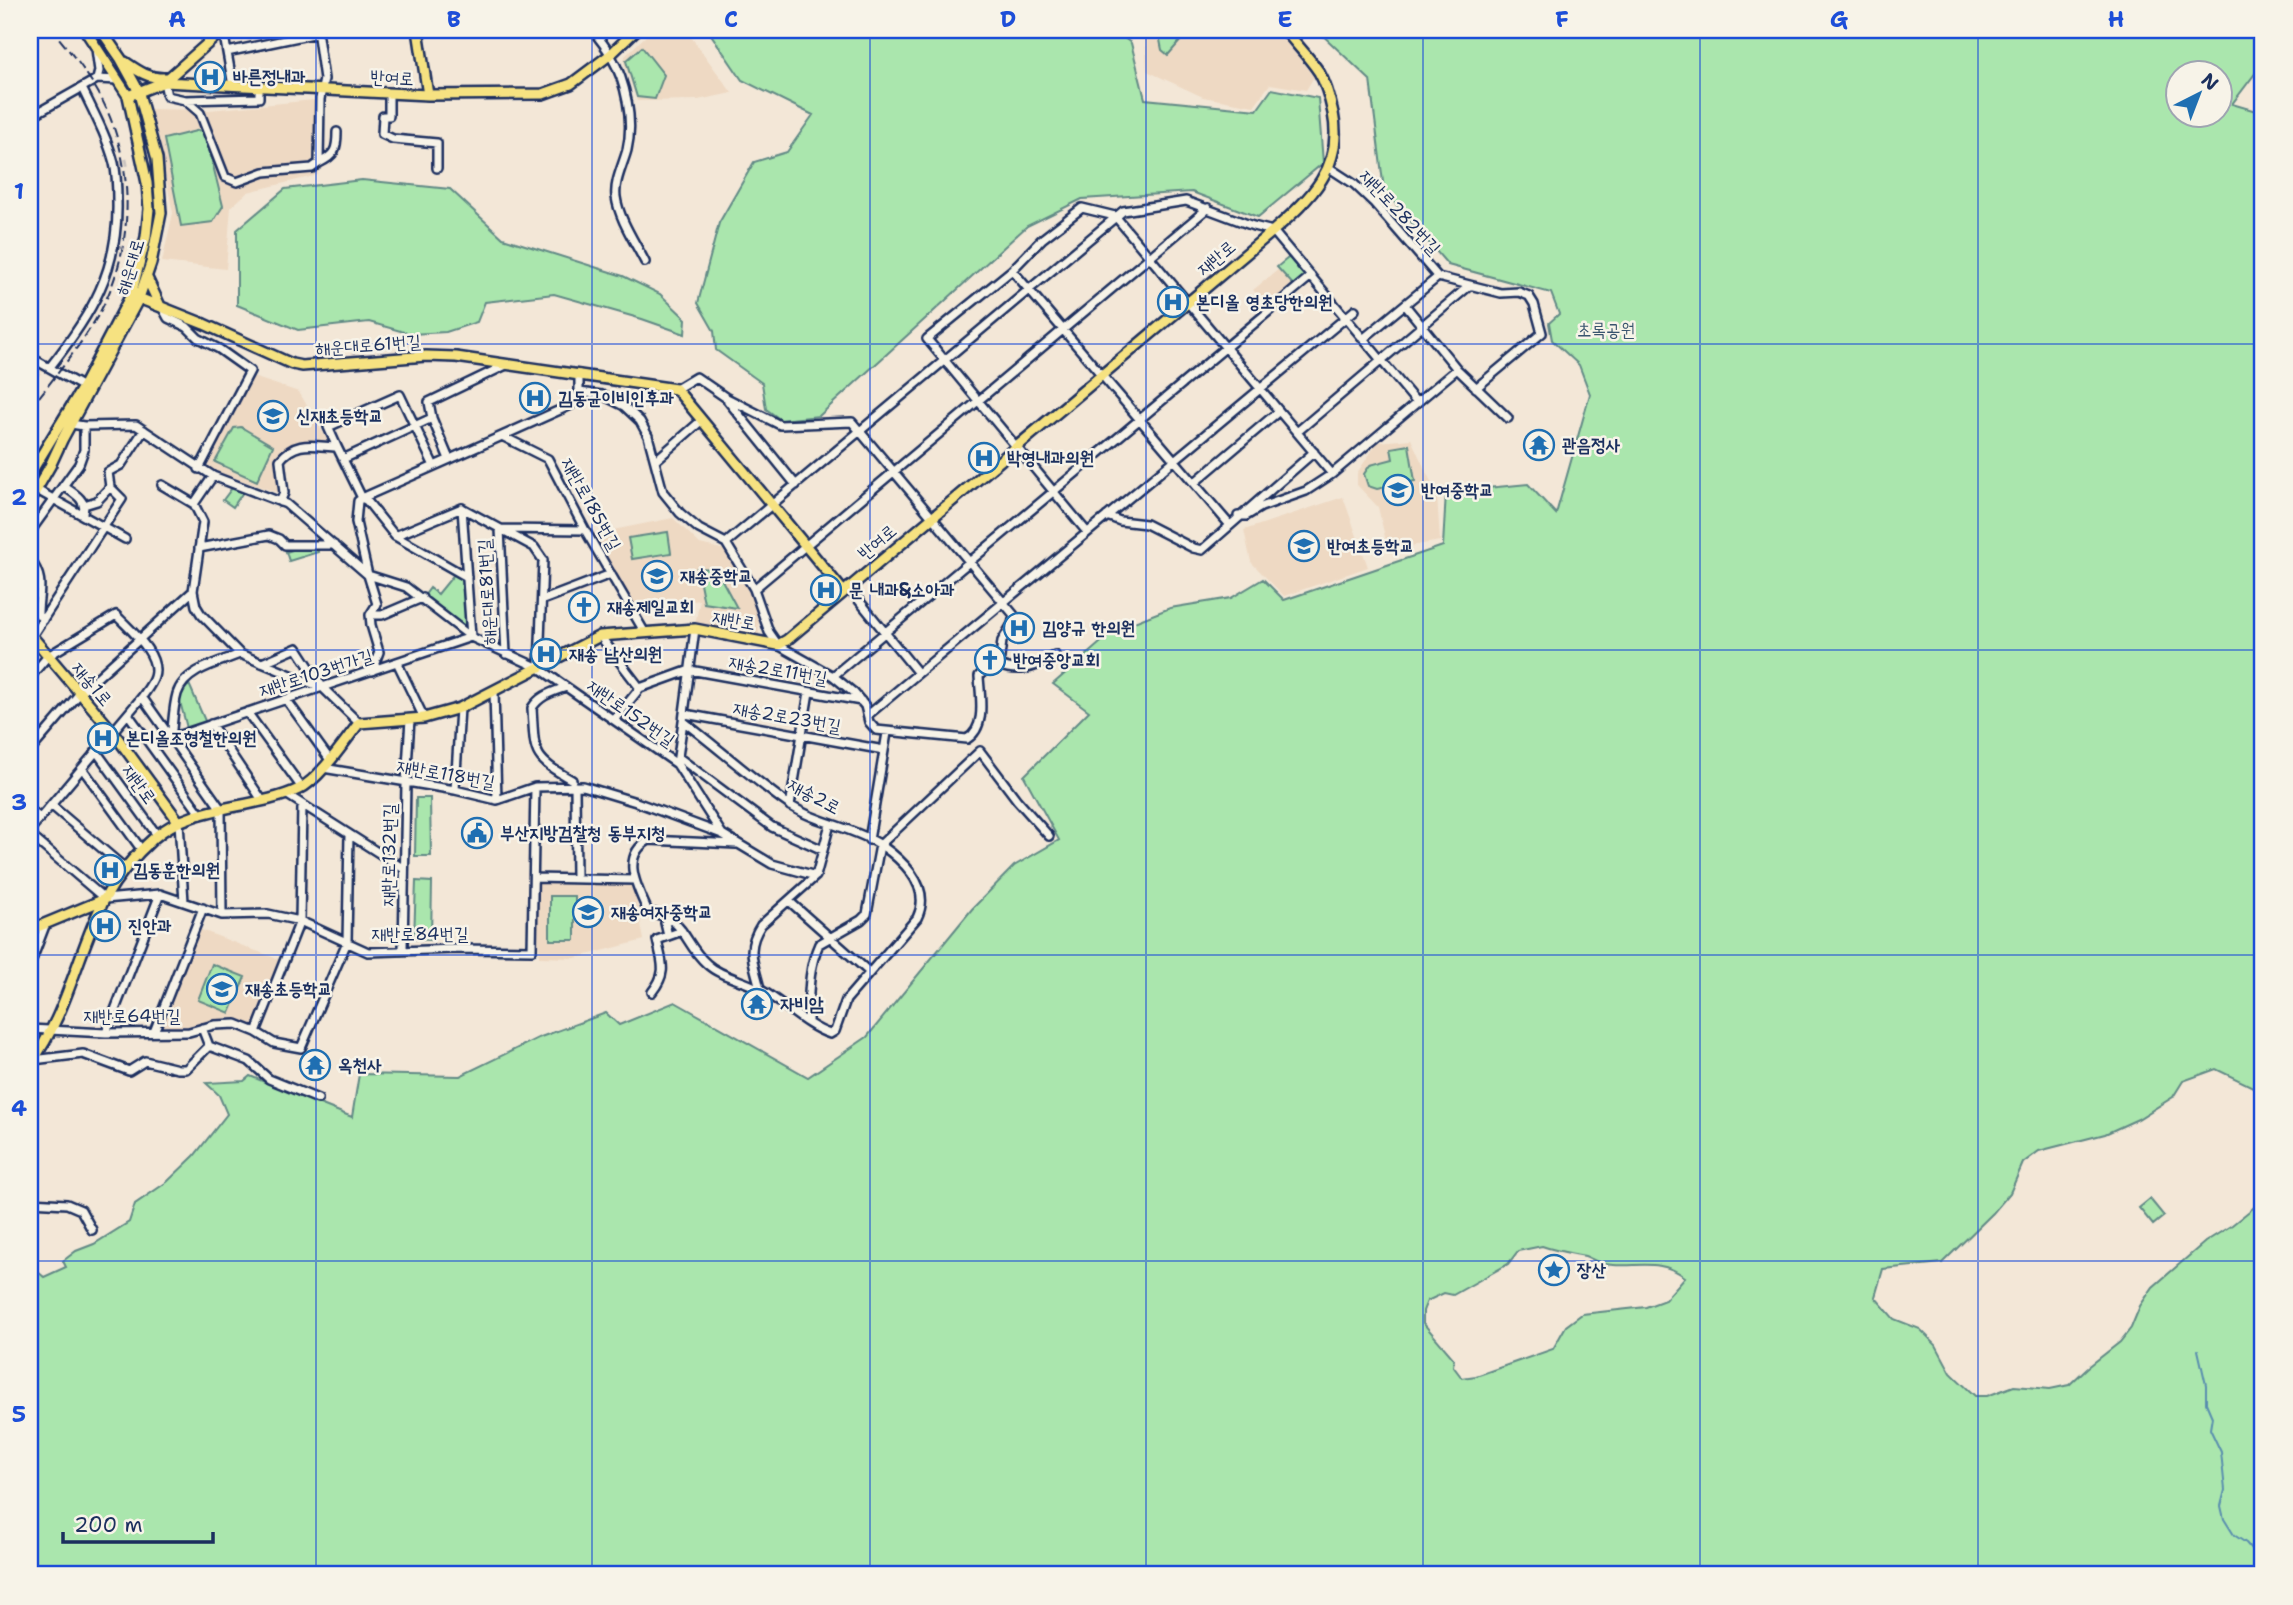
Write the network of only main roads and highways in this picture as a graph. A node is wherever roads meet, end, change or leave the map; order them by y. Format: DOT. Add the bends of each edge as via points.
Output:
graph roads {
  1 [pos="85,30"];
  2 [pos="101,30"];
  3 [pos="223,30"];
  4 [pos="418,30"];
  5 [pos="636,30"];
  6 [pos="1285,30"];
  7 [pos="121,59"];
  8 [pos="190,59"];
  9 [pos="167,80"];
  10 [pos="196,84"];
  11 [pos="138,90"];
  12 [pos="128,96"];
  13 [pos="428,96"];
  14 [pos="147,278"];
  15 [pos="135,297"];
  16 [pos="161,307"];
  17 [pos="87,389"];
  18 [pos="30,474"];
  19 [pos="30,501"];
  20 [pos="932,516"];
  21 [pos="846,589"];
  22 [pos="31,637"];
  23 [pos="179,822"];
  24 [pos="105,899"];
  25 [pos="30,929"];
  26 [pos="31,1062"];
  1 -- 12 [label="main road, 해운대로"];
  2 -- 7 [label="main road, 해운대로"];
  3 -- 8 [label="main road"];
  4 -- 13 [label="main road"];
  5 -- 13 [label="main road, 반여로" via="571,84 543,94"];
  6 -- 20 [label="main road, 재반로" via="1320,74 1330,97 1336,145 1321,182 1273,231"];
  7 -- 9 [label="main road" via="149,77"];
  7 -- 11 [label="main road, 해운대로"];
  8 -- 9 [label="main road"];
  8 -- 10 [label="main road" via="185,74"];
  9 -- 10 [label="main road, 반여로"];
  9 -- 11 [label="main road, 반여로"];
  10 -- 13 [label="main road, 반여로"];
  11 -- 12 [label="main road, 반여로"];
  11 -- 14 [label="main road, 해운대로" via="160,186 161,213"];
  12 -- 15 [label="main road, 해운대로" via="149,209"];
  14 -- 15 [label="main road, 해운대로"];
  14 -- 16 [label="main road"];
  15 -- 16 [label="main road, 해운대로61번길"];
  15 -- 17 [label="main road, 해운대로"];
  16 -- 21 [label="main road, 해운대로61번길" via="192,326 302,366 456,357 676,389"];
  17 -- 18 [label="main road, 해운대로"];
  17 -- 19 [label="main road, 해운대로"];
  20 -- 21 [label="main road, 반여로"];
  21 -- 23 [label="main road, 재반로" via="778,645 695,629 600,636 460,708 424,718 359,723 302,788"];
  22 -- 23 [label="main road, 재송1로" via="113,732"];
  23 -- 24 [label="main road" via="141,849"];
  24 -- 25 [label="main road"];
  24 -- 26 [label="main road" via="52,1032"];
}
